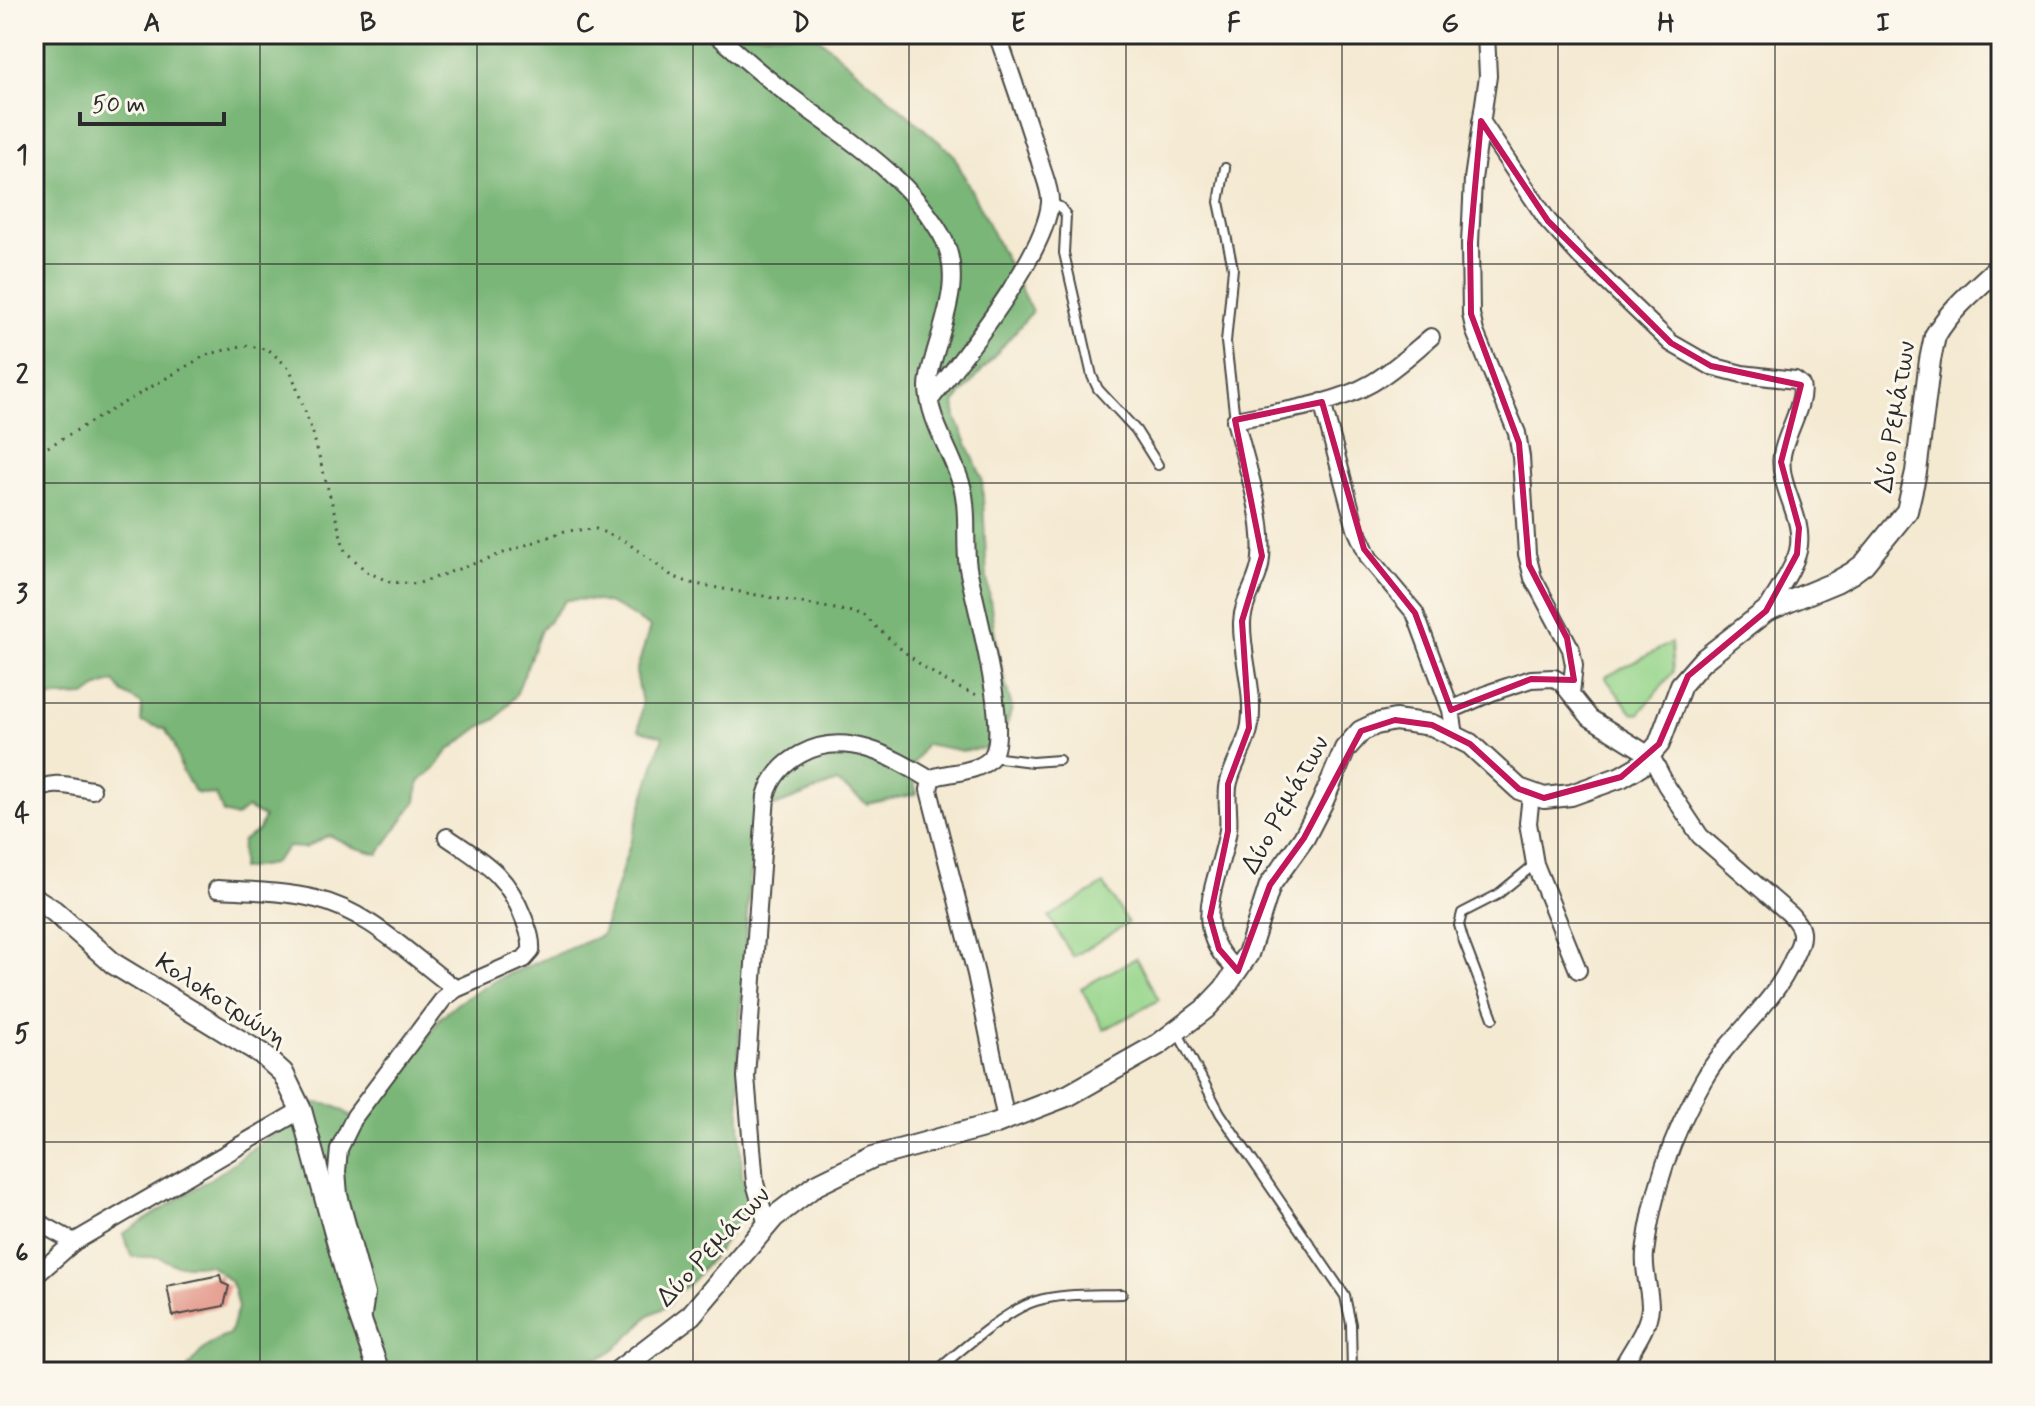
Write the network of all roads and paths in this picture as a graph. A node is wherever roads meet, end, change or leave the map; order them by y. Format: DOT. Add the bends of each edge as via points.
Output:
graph roads {
  1 [pos="716,34"];
  2 [pos="997,34"];
  3 [pos="1486,34"];
  4 [pos="1481,121"];
  5 [pos="34,134"];
  6 [pos="1225,168"];
  7 [pos="1050,202"];
  8 [pos="34,218"];
  9 [pos="2001,265"];
  10 [pos="1431,337"];
  11 [pos="930,400"];
  12 [pos="1322,402"];
  13 [pos="1235,420"];
  14 [pos="34,455"];
  15 [pos="1158,465"];
  16 [pos="1766,611"];
  17 [pos="1571,694"];
  18 [pos="997,709"];
  19 [pos="1451,710"];
  20 [pos="1455,735"];
  21 [pos="1651,756"];
  22 [pos="992,757"];
  23 [pos="1059,760"];
  24 [pos="931,780"];
  25 [pos="92,790"];
  26 [pos="34,794"];
  27 [pos="1531,795"];
  28 [pos="447,837"];
  29 [pos="1535,864"];
  30 [pos="217,889"];
  31 [pos="34,898"];
  32 [pos="1578,970"];
  33 [pos="1238,971"];
  34 [pos="456,989"];
  35 [pos="1493,1018"];
  36 [pos="1177,1032"];
  37 [pos="301,1110"];
  38 [pos="1006,1120"];
  39 [pos="34,1220"];
  40 [pos="767,1225"];
  41 [pos="74,1242"];
  42 [pos="34,1277"];
  43 [pos="1122,1294"];
  44 [pos="362,1323"];
  45 [pos="1625,1362"];
  46 [pos="379,1372"];
  47 [pos="617,1372"];
  48 [pos="935,1372"];
  49 [pos="1352,1372"];
  1 -- 11 [label="street" via="873,156 941,234 950,253 952,293 929,375"];
  2 -- 7 [label="street"];
  3 -- 4 [label="street" via="1488,76"];
  4 -- 16 [label="street" via="1548,221 1671,343 1711,366 1801,385 1781,462 1799,528 1797,554"];
  4 -- 17 [label="street" via="1470,227 1471,314 1517,433 1527,554 1533,578 1571,649"];
  5 -- 8 [label="path" via="41,143 43,194"];
  6 -- 13 [label="lane" via="1219,202 1233,268 1226,342"];
  7 -- 11 [label="street" via="1030,259"];
  7 -- 15 [label="lane" via="1066,215 1064,253 1092,376"];
  9 -- 16 [label="street, Δύο Ρεμάτων" via="1935,336 1907,511 1852,573"];
  10 -- 12 [label="street" via="1369,385"];
  11 -- 18 [label="street" via="962,487 968,568"];
  12 -- 13 [label="street"];
  12 -- 19 [label="street" via="1356,529 1369,558 1415,613"];
  13 -- 33 [label="street" via="1262,556 1242,621 1249,728 1228,784 1228,831 1214,878 1210,917 1219,949"];
  14 -- 18 [label="path" via="206,355 245,345 269,350 290,369 345,551 367,572 390,582 417,584 565,531 596,529 625,541 690,583 863,614 958,690 986,698"];
  16 -- 21 [label="street, Δύο Ρεμάτων" via="1688,676"];
  17 -- 19 [label="street" via="1554,678 1538,678"];
  17 -- 21 [label="street" via="1590,718"];
  18 -- 22 [label="street"];
  19 -- 20 [label="street"];
  20 -- 27 [label="street, Δύο Ρεμάτων"];
  20 -- 33 [label="street, Δύο Ρεμάτων" via="1425,723 1395,720 1354,737 1304,838 1270,885 1254,940"];
  21 -- 27 [label="street" via="1628,774 1571,795"];
  21 -- 45 [label="street" via="1700,836 1791,915 1802,937 1765,1005 1704,1080 1670,1149 1645,1253 1650,1308"];
  22 -- 23 [label="lane"];
  22 -- 24 [label="street"];
  24 -- 38 [label="street" via="929,790"];
  24 -- 40 [label="street" via="875,750 833,743 787,761 771,779 746,1077 754,1174"];
  25 -- 26 [label="street" via="54,784"];
  27 -- 29 [label="street" via="1528,823"];
  28 -- 34 [label="street" via="503,878 517,900 531,942 524,959"];
  29 -- 32 [label="street"];
  29 -- 35 [label="lane" via="1460,918"];
  30 -- 34 [label="street" via="295,895 337,906 374,926"];
  31 -- 37 [label="street, Κολοκοτρώνη" via="114,964 271,1061"];
  33 -- 36 [label="street, Δύο Ρεμάτων"];
  34 -- 44 [label="street" via="431,1013 355,1116 339,1149 339,1195 366,1294"];
  36 -- 38 [label="street, Δύο Ρεμάτων" via="1089,1085"];
  36 -- 49 [label="lane" via="1220,1113 1345,1296"];
  37 -- 41 [label="street"];
  37 -- 44 [label="street, Κολοκοτρώνη"];
  38 -- 40 [label="street, Δύο Ρεμάτων" via="858,1162 803,1193"];
  39 -- 41 [label="street"];
  40 -- 47 [label="street, Δύο Ρεμάτων" via="691,1315"];
  41 -- 42 [label="street"];
  43 -- 48 [label="lane" via="1029,1303"];
  44 -- 46 [label="street, Κολοκοτρώνη"];
}
